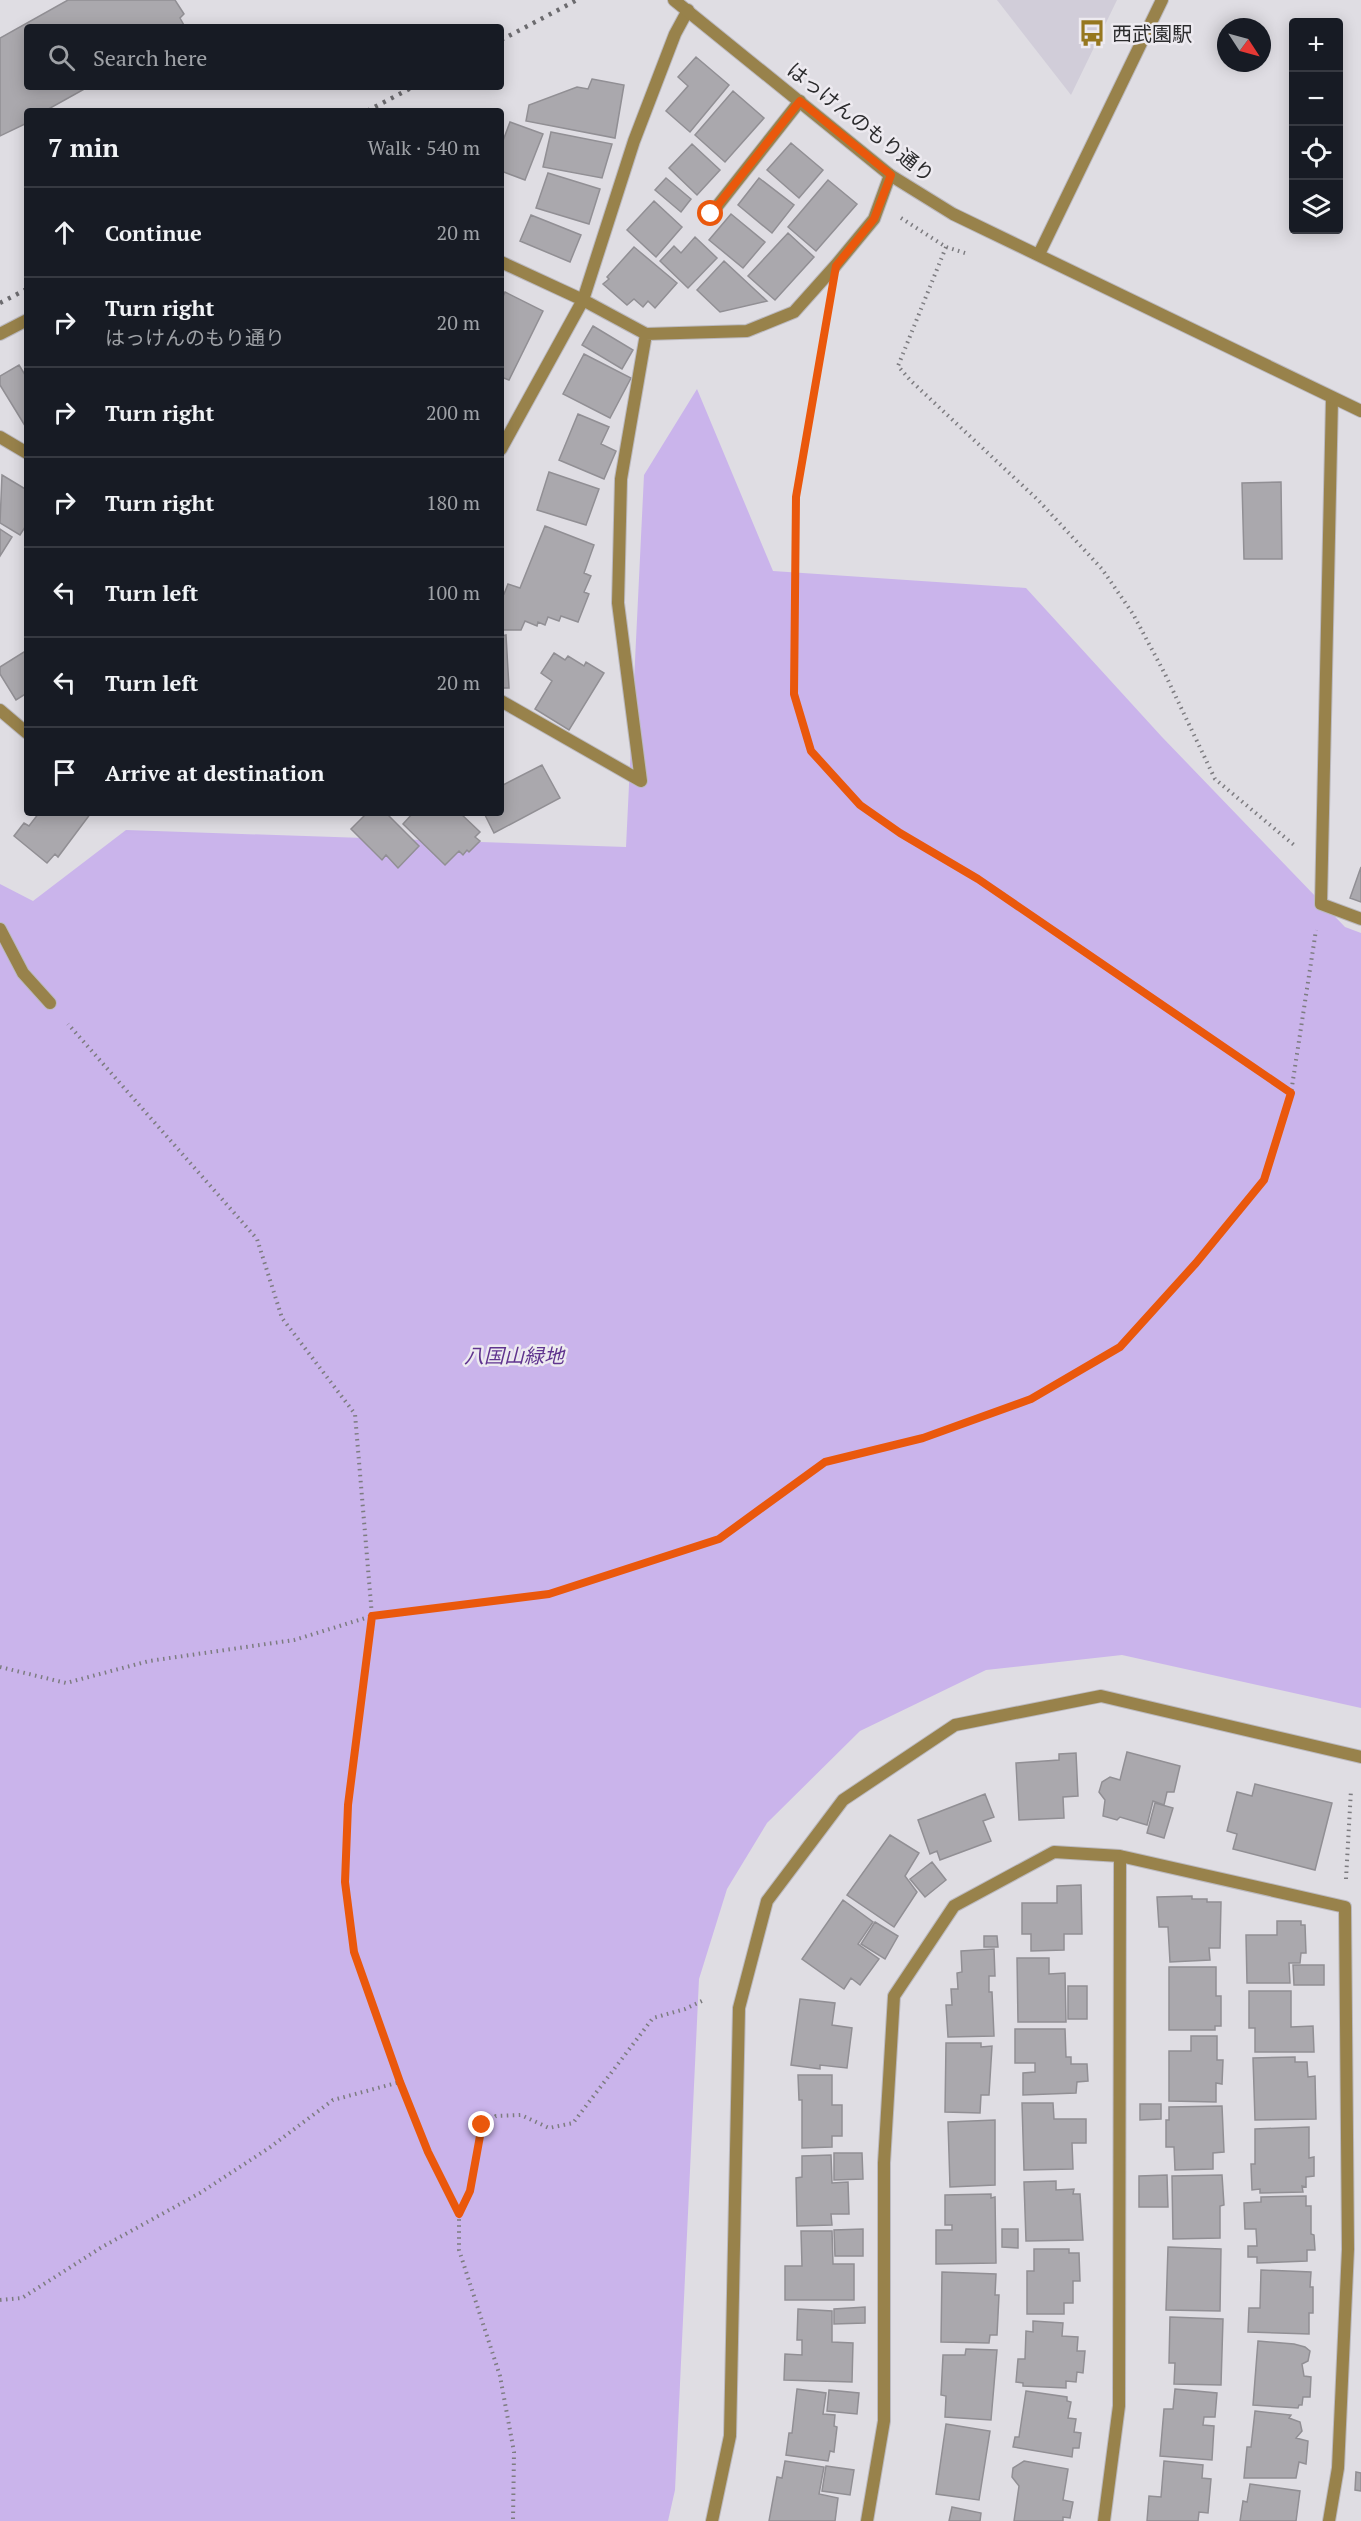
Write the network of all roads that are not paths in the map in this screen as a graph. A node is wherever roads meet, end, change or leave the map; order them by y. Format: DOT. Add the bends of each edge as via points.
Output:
graph roads {
  1 [pos="674,0"];
  2 [pos="1162,0"];
  3 [pos="688,10"];
  4 [pos="800,101"];
  5 [pos="891,175"];
  6 [pos="711,214"];
  7 [pos="1039,254"];
  8 [pos="504,263"];
  9 [pos="584,300"];
  10 [pos="24,322"];
  11 [pos="0,334"];
  12 [pos="646,334"];
  13 [pos="1332,398"];
  14 [pos="1361,411"];
  15 [pos="0,437"];
  16 [pos="504,444"];
  17 [pos="24,451"];
  18 [pos="504,703"];
  19 [pos="0,710"];
  20 [pos="24,730"];
  21 [pos="1361,919"];
  22 [pos="0,929"];
  23 [pos="50,1003"];
  24 [pos="1361,1757"];
  25 [pos="1120,1856"];
  26 [pos="1354,2249"];
  27 [pos="712,2521"];
  28 [pos="867,2521"];
  29 [pos="1104,2521"];
  30 [pos="1329,2521"];
  1 -- 3 [label="street, はっけんのもり通り"];
  2 -- 7 [label="street"];
  3 -- 4 [label="street, はっけんのもり通り"];
  3 -- 9 [label="street" via="634,141"];
  4 -- 5 [label="street, はっけんのもり通り"];
  4 -- 6 [label="street"];
  5 -- 7 [label="street, はっけんのもり通り" via="953,214"];
  5 -- 12 [label="street" via="874,219 794,312 747,331"];
  7 -- 13 [label="street, はっけんのもり通り"];
  8 -- 9 [label="street"];
  9 -- 12 [label="street"];
  9 -- 16 [label="street"];
  10 -- 11 [label="street"];
  12 -- 18 [label="street" via="621,479 618,603 641,781"];
  13 -- 14 [label="street, はっけんのもり通り"];
  13 -- 21 [label="street" via="1321,904"];
  15 -- 17 [label="street"];
  19 -- 20 [label="street"];
  22 -- 23 [label="street" via="23,973"];
  24 -- 27 [label="street" via="1101,1696 955,1725 843,1800 767,1901 739,2008 730,2436"];
  25 -- 26 [label="street" via="1345,1907"];
  25 -- 28 [label="street" via="1054,1852 954,1906 894,1996 884,2163 884,2421"];
  25 -- 29 [label="street" via="1119,2406"];
  26 -- 30 [label="street" via="1338,2468"];
}
